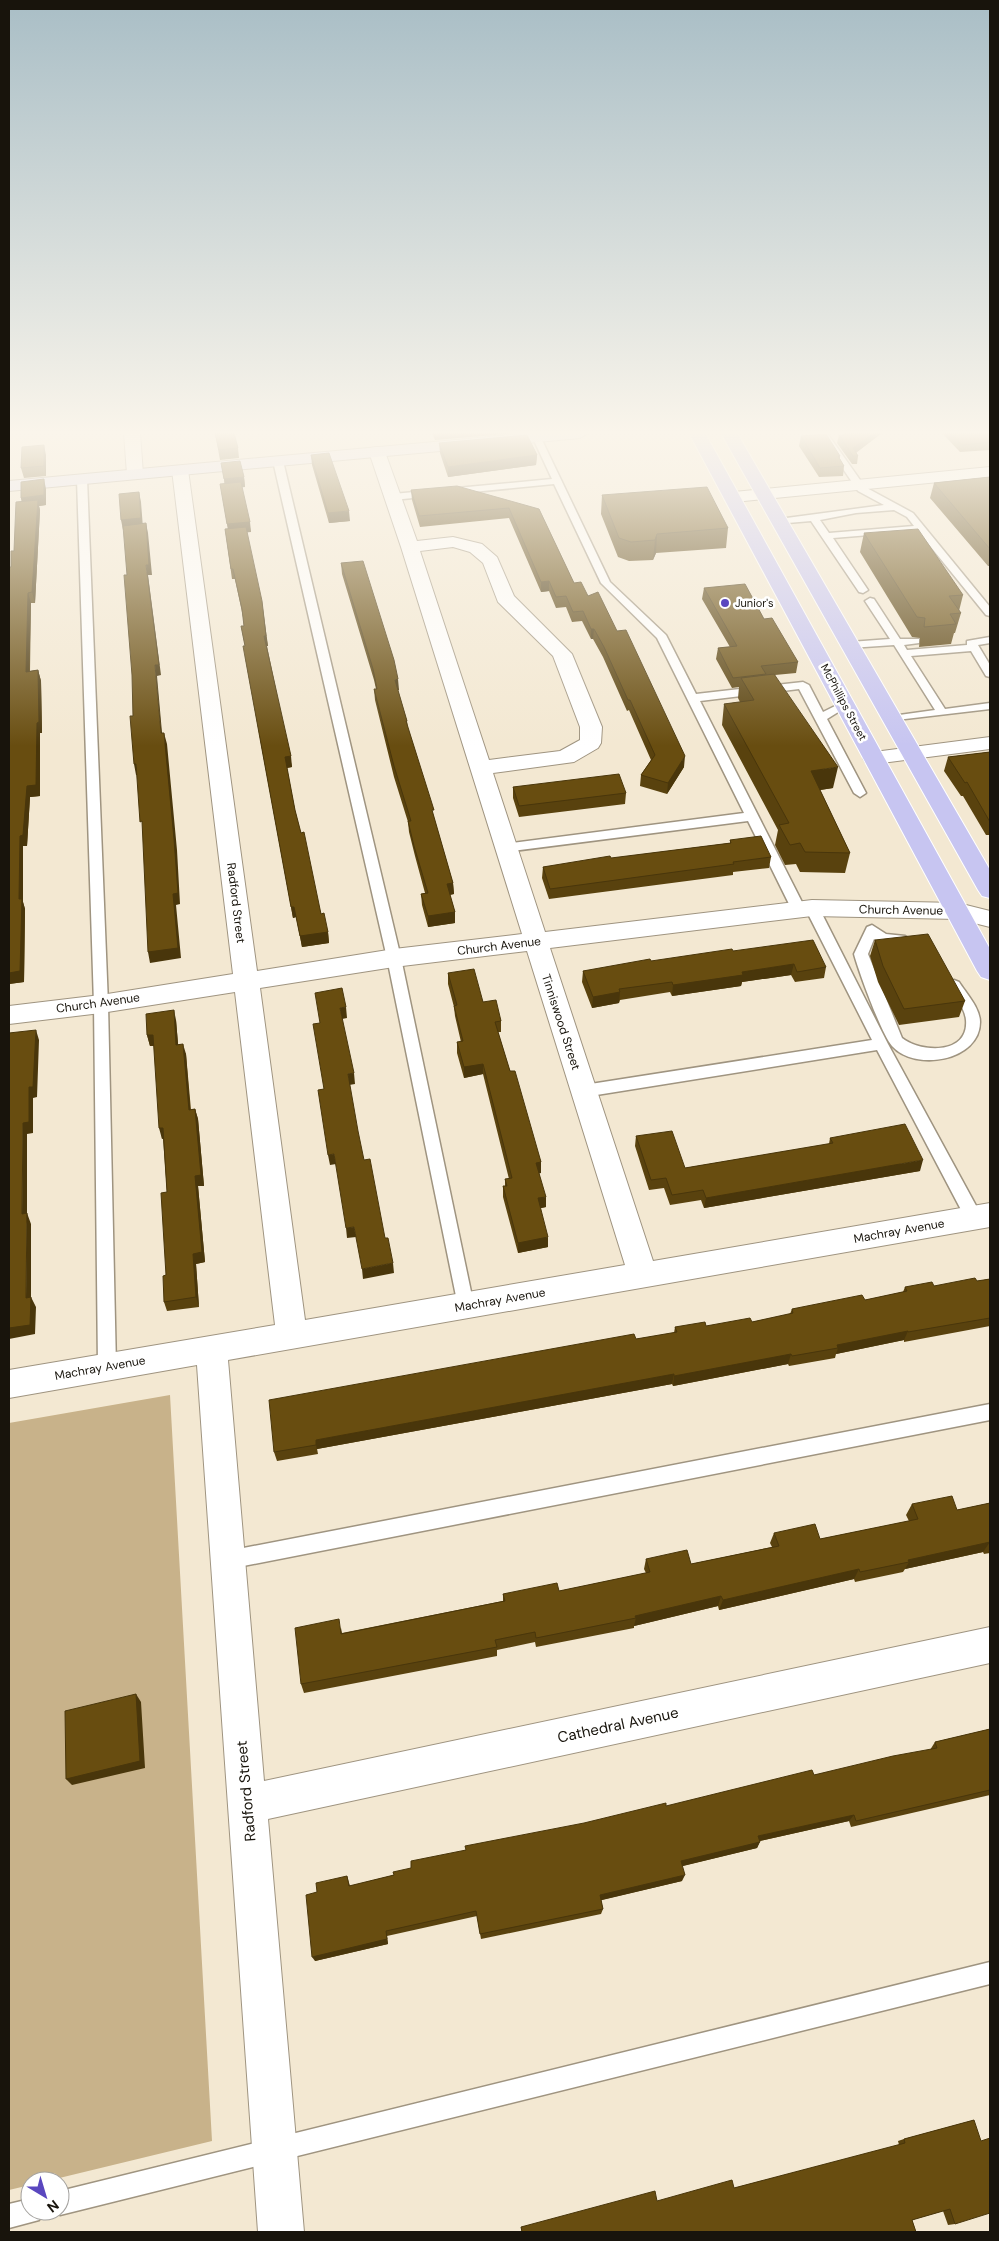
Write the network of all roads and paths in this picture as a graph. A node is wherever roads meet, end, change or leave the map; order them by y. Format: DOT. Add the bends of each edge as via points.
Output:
graph roads {
  1 [pos="84,538"];
  2 [pos="189,538"];
  3 [pos="296,538"];
  4 [pos="407,538"];
  5 [pos="584,538"];
  6 [pos="756,538"];
  7 [pos="789,538"];
  8 [pos="828,538"];
  9 [pos="929,538"];
  10 [pos="410,547"];
  11 [pos="863,590"];
  12 [pos="870,601"];
  13 [pos="990,613"];
  14 [pos="915,640"];
  15 [pos="948,640"];
  16 [pos="990,640"];
  17 [pos="897,642"];
  18 [pos="850,645"];
  19 [pos="972,646"];
  20 [pos="904,653"];
  21 [pos="990,674"];
  22 [pos="693,698"];
  23 [pos="845,704"];
  24 [pos="990,706"];
  25 [pos="942,712"];
  26 [pos="820,718"];
  27 [pos="892,718"];
  28 [pos="990,743"];
  29 [pos="912,753"];
  30 [pos="874,758"];
  31 [pos="479,768"];
  32 [pos="860,793"];
  33 [pos="753,816"];
  34 [pos="505,848"];
  35 [pos="990,890"];
  36 [pos="806,909"];
  37 [pos="958,911"];
  38 [pos="990,919"];
  39 [pos="916,939"];
  40 [pos="535,941"];
  41 [pos="394,958"];
  42 [pos="990,971"];
  43 [pos="946,972"];
  44 [pos="246,980"];
  45 [pos="101,1004"];
  46 [pos="9,1015"];
  47 [pos="881,1044"];
  48 [pos="584,1091"];
  49 [pos="982,1216"];
  50 [pos="643,1276"];
  51 [pos="466,1306"];
  52 [pos="292,1335"];
  53 [pos="211,1349"];
  54 [pos="107,1367"];
  55 [pos="9,1384"];
  56 [pos="990,1412"];
  57 [pos="228,1560"];
  58 [pos="990,1645"];
  59 [pos="247,1804"];
  60 [pos="990,1973"];
  61 [pos="275,2151"];
  62 [pos="70,2201"];
  63 [pos="282,2232"];
  1 -- 45 [label="lane"];
  2 -- 44 [label="street, Radford Street"];
  3 -- 41 [label="lane"];
  4 -- 10 [label="street, Tinniswood Street"];
  5 -- 22 [label="lane" via="606,583 662,637"];
  6 -- 23 [label="main road, McPhillips Street"];
  7 -- 18 [label="main road"];
  8 -- 11 [label="lane"];
  9 -- 13 [label="lane"];
  10 -- 31 [label="street, Tinniswood Street"];
  10 -- 31 [label="street" via="452,542 476,548 491,561 505,598 562,654 592,727 590,743 566,757"];
  12 -- 17 [label="lane"];
  14 -- 17 [label="lane"];
  15 -- 19 [label="lane"];
  16 -- 19 [label="lane"];
  17 -- 18 [label="lane"];
  17 -- 20 [label="lane"];
  18 -- 27 [label="main road"];
  19 -- 20 [label="lane"];
  19 -- 21 [label="lane"];
  20 -- 25 [label="lane"];
  22 -- 26 [label="lane" via="803,685"];
  22 -- 33 [label="lane"];
  23 -- 26 [label="lane"];
  23 -- 30 [label="main road, McPhillips Street"];
  24 -- 25 [label="lane"];
  25 -- 27 [label="lane"];
  26 -- 32 [label="lane"];
  27 -- 29 [label="main road"];
  28 -- 29 [label="street"];
  29 -- 30 [label="street"];
  29 -- 35 [label="main road"];
  30 -- 37 [label="main road, McPhillips Street"];
  31 -- 34 [label="street, Tinniswood Street"];
  33 -- 34 [label="lane"];
  33 -- 36 [label="lane"];
  34 -- 40 [label="street, Tinniswood Street"];
  36 -- 37 [label="street, Church Avenue"];
  36 -- 40 [label="street, Church Avenue"];
  36 -- 47 [label="lane"];
  37 -- 38 [label="street, Church Avenue"];
  37 -- 42 [label="main road, McPhillips Street"];
  39 -- 43 [label="lane" via="889,941 872,930 861,954 897,1042 909,1050 946,1054 966,1044 973,1034 973,1019"];
  40 -- 41 [label="street, Church Avenue"];
  40 -- 48 [label="street, Tinniswood Street"];
  41 -- 44 [label="street, Church Avenue"];
  41 -- 51 [label="lane"];
  44 -- 45 [label="street, Church Avenue"];
  44 -- 52 [label="street, Radford Street"];
  45 -- 46 [label="street, Church Avenue"];
  45 -- 54 [label="lane"];
  47 -- 48 [label="lane"];
  47 -- 49 [label="lane"];
  48 -- 50 [label="street, Tinniswood Street"];
  49 -- 50 [label="street, Machray Avenue"];
  50 -- 51 [label="street, Machray Avenue"];
  51 -- 52 [label="street, Machray Avenue"];
  52 -- 53 [label="street, Machray Avenue"];
  53 -- 54 [label="street, Machray Avenue"];
  53 -- 57 [label="street, Radford Street"];
  54 -- 55 [label="street, Machray Avenue"];
  56 -- 57 [label="lane"];
  57 -- 59 [label="street, Radford Street"];
  58 -- 59 [label="street, Cathedral Avenue"];
  59 -- 61 [label="street, Radford Street"];
  60 -- 61 [label="lane"];
  61 -- 62 [label="lane"];
  61 -- 63 [label="street, Radford Street"];
}
